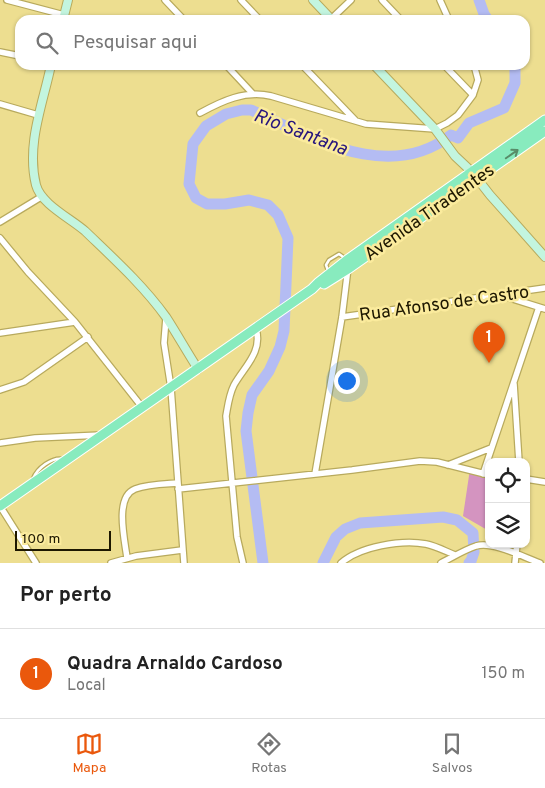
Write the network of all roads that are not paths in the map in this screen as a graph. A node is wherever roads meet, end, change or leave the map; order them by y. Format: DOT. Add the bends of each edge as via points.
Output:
graph roads {
  1 [pos="7,0"];
  2 [pos="68,0"];
  3 [pos="165,0"];
  4 [pos="241,0"];
  5 [pos="313,0"];
  6 [pos="350,0"];
  7 [pos="382,0"];
  8 [pos="440,0"];
  9 [pos="57,15"];
  10 [pos="64,15"];
  11 [pos="179,15"];
  12 [pos="255,15"];
  13 [pos="326,15"];
  14 [pos="336,15"];
  15 [pos="396,15"];
  16 [pos="447,15"];
  17 [pos="0,52"];
  18 [pos="15,55"];
  19 [pos="50,70"];
  20 [pos="231,70"];
  21 [pos="307,70"];
  22 [pos="379,70"];
  23 [pos="449,70"];
  24 [pos="475,70"];
  25 [pos="253,94"];
  26 [pos="473,95"];
  27 [pos="0,104"];
  28 [pos="200,113"];
  29 [pos="38,115"];
  30 [pos="545,120"];
  31 [pos="356,122"];
  32 [pos="435,129"];
  33 [pos="545,131"];
  34 [pos="475,175"];
  35 [pos="42,197"];
  36 [pos="0,222"];
  37 [pos="0,238"];
  38 [pos="545,257"];
  39 [pos="347,265"];
  40 [pos="331,276"];
  41 [pos="545,288"];
  42 [pos="498,295"];
  43 [pos="542,308"];
  44 [pos="342,317"];
  45 [pos="166,318"];
  46 [pos="76,322"];
  47 [pos="256,329"];
  48 [pos="0,333"];
  49 [pos="88,337"];
  50 [pos="198,369"];
  51 [pos="513,381"];
  52 [pos="171,388"];
  53 [pos="0,390"];
  54 [pos="142,407"];
  55 [pos="102,435"];
  56 [pos="0,443"];
  57 [pos="491,448"];
  58 [pos="489,458"];
  59 [pos="519,458"];
  60 [pos="448,465"];
  61 [pos="315,474"];
  62 [pos="485,475"];
  63 [pos="530,480"];
  64 [pos="545,482"];
  65 [pos="232,484"];
  66 [pos="178,486"];
  67 [pos="0,506"];
  68 [pos="517,548"];
  69 [pos="182,550"];
  70 [pos="455,555"];
  71 [pos="516,555"];
  72 [pos="241,556"];
  73 [pos="127,558"];
  74 [pos="444,562"];
  75 [pos="36,563"];
  76 [pos="111,563"];
  77 [pos="184,563"];
  78 [pos="238,563"];
  79 [pos="243,563"];
  80 [pos="341,563"];
  81 [pos="515,563"];
  82 [pos="540,563"];
  1 -- 9 [label="street"];
  2 -- 10 [label="street"];
  3 -- 11 [label="street"];
  4 -- 12 [label="street"];
  5 -- 13 [label="street"];
  6 -- 14 [label="street"];
  7 -- 15 [label="street"];
  8 -- 16 [label="street"];
  17 -- 18 [label="street"];
  19 -- 29 [label="street"];
  20 -- 25 [label="street"];
  21 -- 31 [label="street"];
  22 -- 32 [label="street"];
  23 -- 26 [label="street"];
  24 -- 26 [label="street" via="478,80"];
  25 -- 28 [label="street" via="233,98"];
  25 -- 31 [label="street" via="271,96"];
  26 -- 32 [label="street" via="453,120"];
  27 -- 29 [label="street"];
  29 -- 35 [label="street" via="33,167 36,186"];
  30 -- 34 [label="main road"];
  31 -- 32 [label="street"];
  32 -- 34 [label="street" via="447,148"];
  34 -- 33 [label="main road, Avenida Tiradentes, one-way"];
  34 -- 38 [label="street"];
  34 -- 39 [label="main road, Avenida Tiradentes"];
  35 -- 36 [label="street"];
  35 -- 45 [label="street" via="80,226 144,290"];
  37 -- 46 [label="street"];
  39 -- 40 [label="main road, Avenida Tiradentes"];
  39 -- 40 [label="lane" via="339,254 329,260 326,265"];
  39 -- 44 [label="street"];
  40 -- 47 [label="main road, Avenida Tiradentes"];
  41 -- 42 [label="street, Rua Afonso de Castro"];
  42 -- 43 [label="street"];
  42 -- 44 [label="street, Rua Afonso de Castro"];
  43 -- 51 [label="street"];
  44 -- 61 [label="street"];
  45 -- 50 [label="street"];
  45 -- 52 [label="street" via="164,343"];
  46 -- 48 [label="street"];
  46 -- 49 [label="street"];
  47 -- 50 [label="main road, Avenida Tiradentes"];
  47 -- 65 [label="street" via="255,351 228,401 226,416"];
  49 -- 53 [label="street" via="24,382"];
  49 -- 54 [label="street"];
  50 -- 52 [label="main road, Avenida Tiradentes"];
  51 -- 57 [label="street"];
  51 -- 59 [label="street"];
  52 -- 54 [label="main road, Avenida Tiradentes"];
  52 -- 66 [label="street"];
  54 -- 55 [label="main road, Avenida Tiradentes"];
  55 -- 56 [label="street"];
  55 -- 67 [label="main road, Avenida Tiradentes"];
  57 -- 58 [label="street"];
  57 -- 60 [label="street"];
  60 -- 61 [label="street" via="420,460"];
  60 -- 62 [label="street"];
  61 -- 65 [label="street"];
  63 -- 64 [label="street"];
  65 -- 66 [label="street"];
  65 -- 72 [label="street"];
  66 -- 69 [label="street"];
  66 -- 73 [label="street" via="134,489 126,498 122,513"];
  67 -- 75 [label="street"];
  68 -- 71 [label="street"];
  69 -- 73 [label="street"];
  69 -- 77 [label="street"];
  70 -- 71 [label="street" via="477,546 494,546"];
  70 -- 74 [label="street"];
  70 -- 80 [label="street" via="435,546 404,542 359,552"];
  71 -- 81 [label="street"];
  71 -- 82 [label="street"];
  72 -- 78 [label="street"];
  72 -- 79 [label="street"];
  73 -- 76 [label="street"];
}
